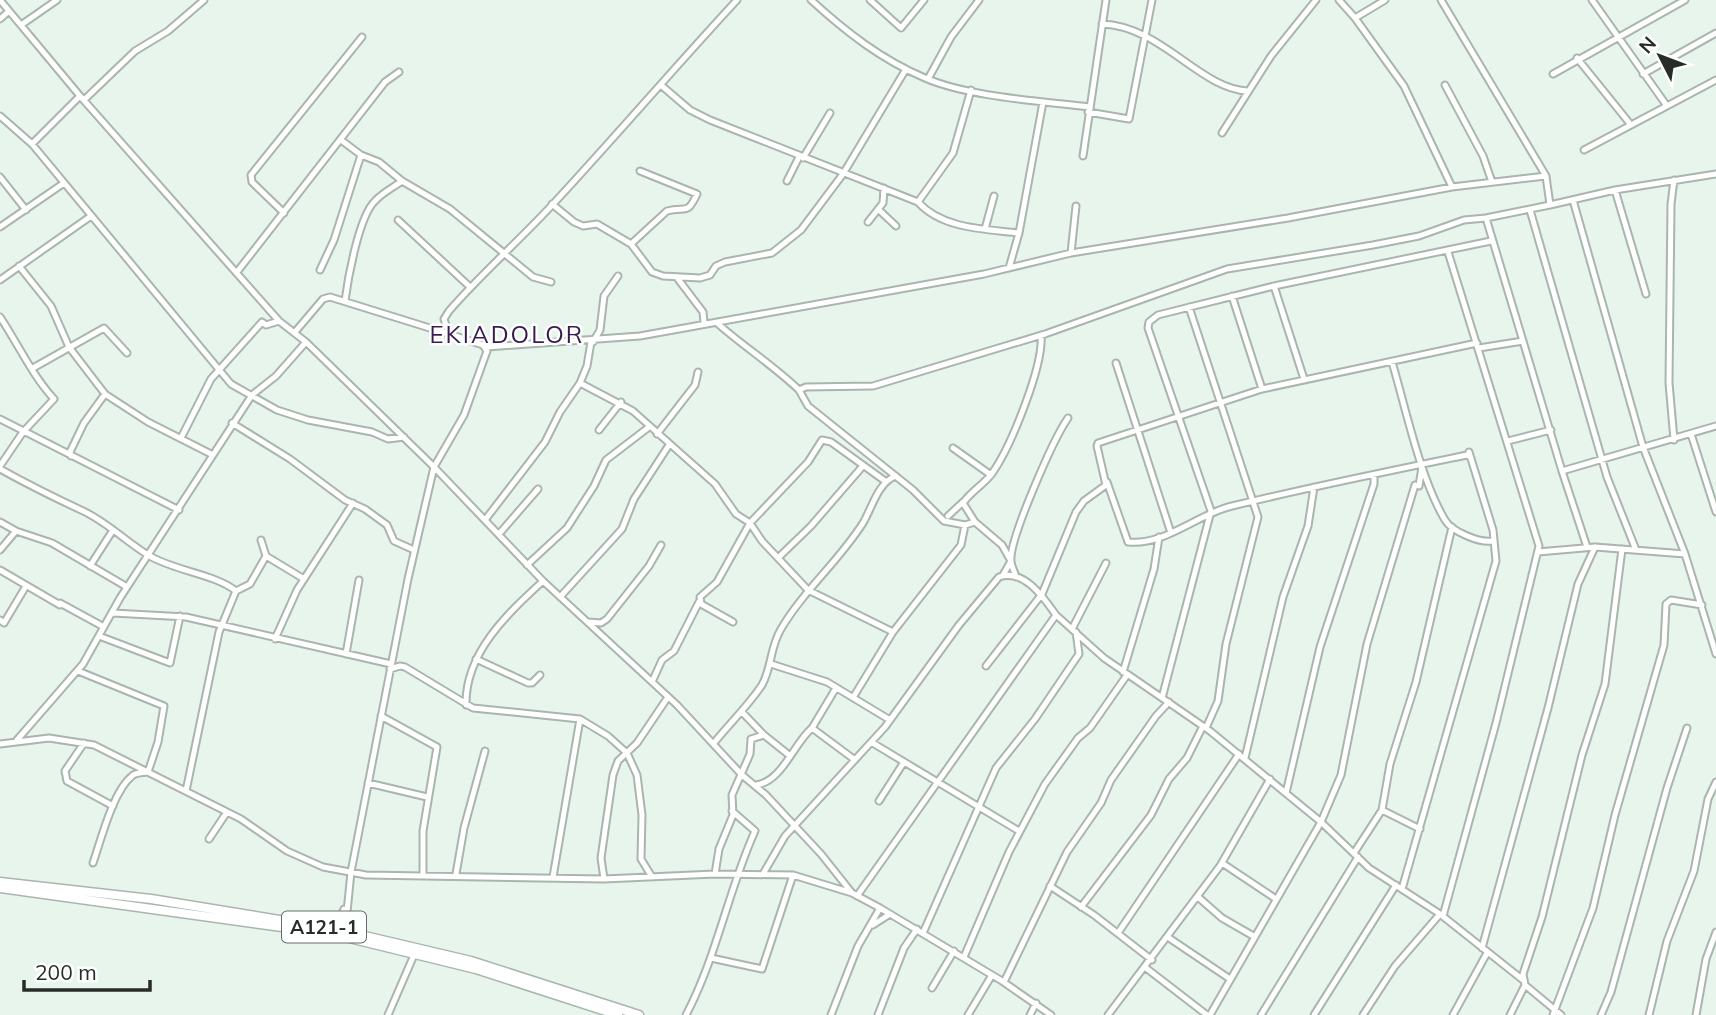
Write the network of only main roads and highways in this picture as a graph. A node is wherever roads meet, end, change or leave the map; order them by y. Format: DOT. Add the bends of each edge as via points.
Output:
graph roads {
  1 [pos="0,882"];
  2 [pos="0,888"];
  3 [pos="334,932"];
  4 [pos="344,934"];
  5 [pos="618,1015"];
  6 [pos="639,1015"];
  1 -- 3 [label="highway, A121-1" via="151,900"];
  2 -- 3 [label="highway, A121-1"];
  3 -- 4 [label="highway, A121-1"];
  4 -- 5 [label="highway, A121-1"];
  4 -- 6 [label="highway, A121-1" via="471,961"];
}
